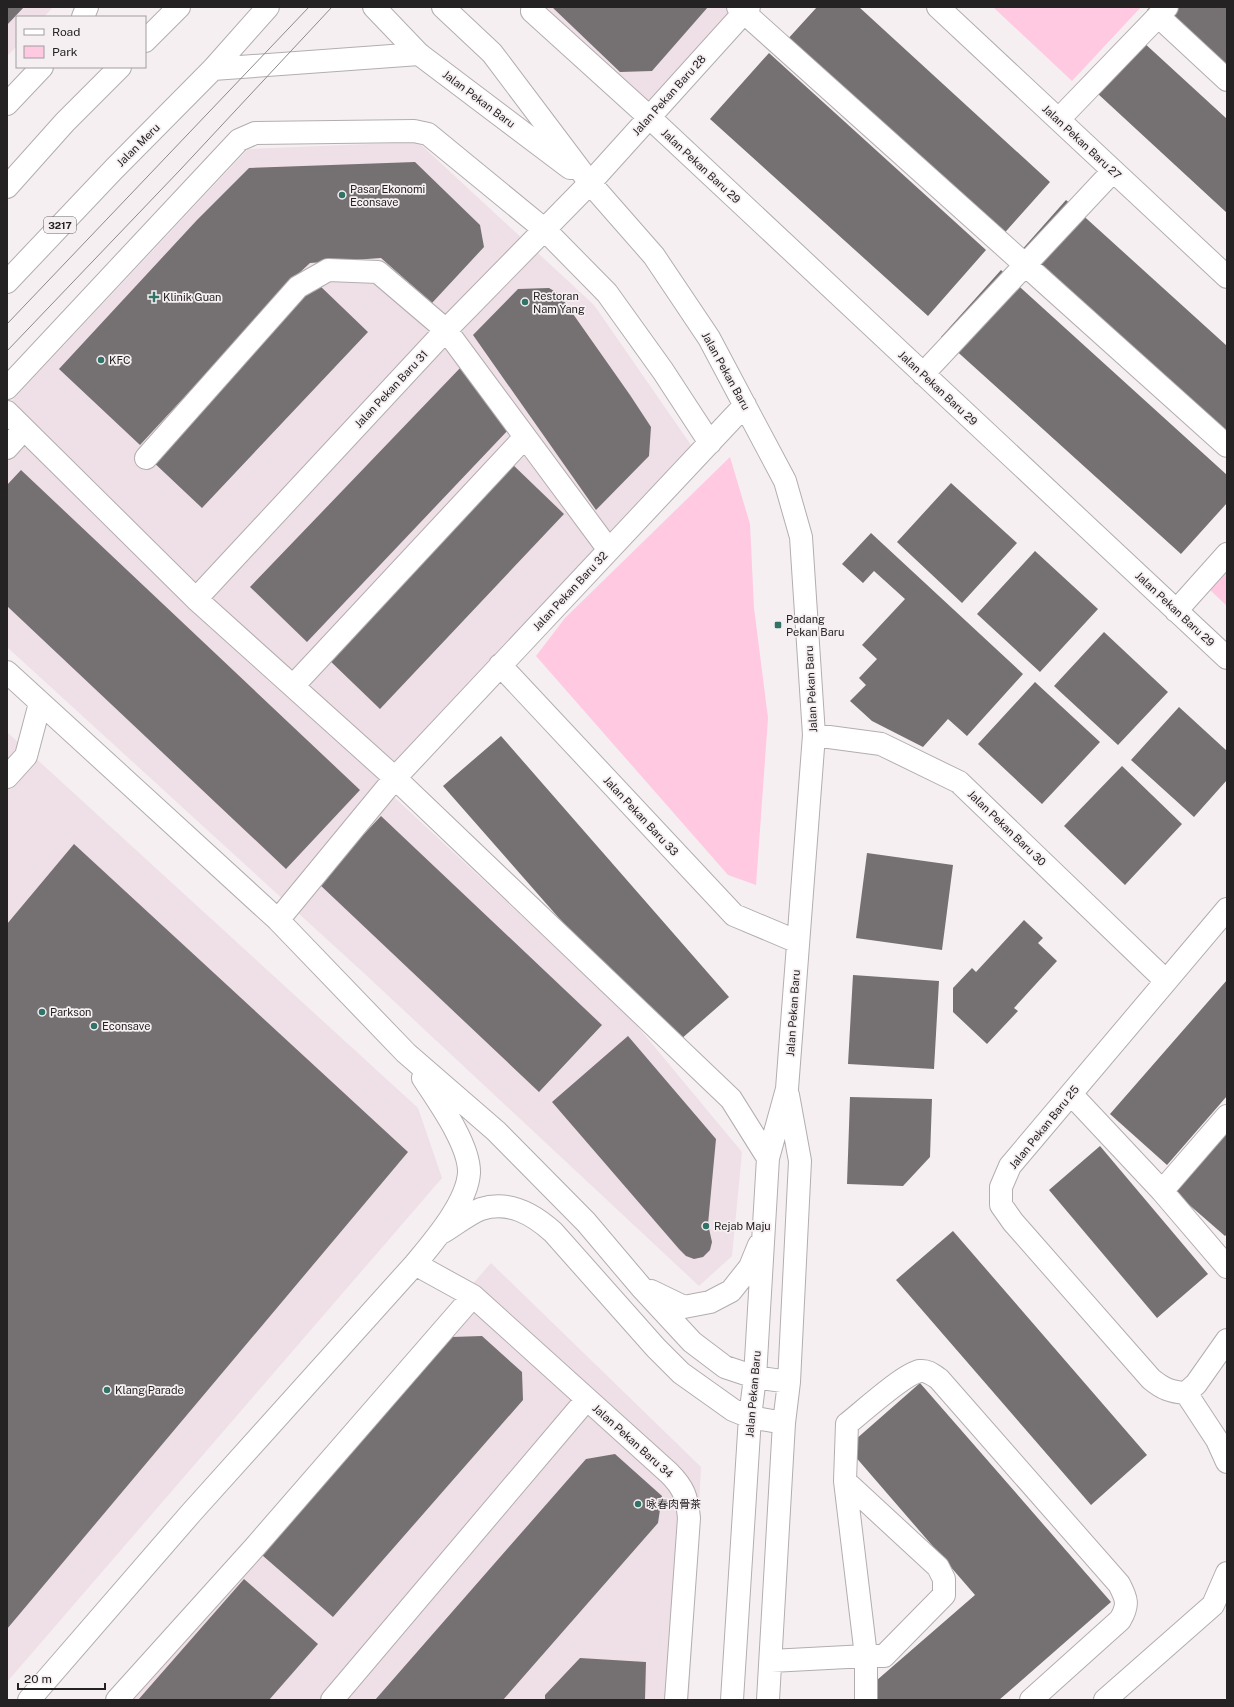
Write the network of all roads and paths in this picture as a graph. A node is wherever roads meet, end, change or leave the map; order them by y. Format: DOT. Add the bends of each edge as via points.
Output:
graph roads {
  1 [pos="171,7"];
  2 [pos="179,7"];
  3 [pos="268,7"];
  4 [pos="374,7"];
  5 [pos="443,7"];
  6 [pos="533,7"];
  7 [pos="938,7"];
  8 [pos="744,9"];
  9 [pos="1162,12"];
  10 [pos="146,40"];
  11 [pos="146,40"];
  12 [pos="419,54"];
  13 [pos="41,68"];
  14 [pos="119,68"];
  15 [pos="213,69"];
  16 [pos="1227,80"];
  17 [pos="7,104"];
  18 [pos="649,117"];
  19 [pos="1059,119"];
  20 [pos="1113,171"];
  21 [pos="590,183"];
  22 [pos="7,187"];
  23 [pos="545,230"];
  24 [pos="1025,265"];
  25 [pos="1227,277"];
  26 [pos="7,282"];
  27 [pos="446,330"];
  28 [pos="923,374"];
  29 [pos="7,388"];
  30 [pos="745,405"];
  31 [pos="7,412"];
  32 [pos="24,429"];
  33 [pos="526,437"];
  34 [pos="710,442"];
  35 [pos="1227,446"];
  36 [pos="7,448"];
  37 [pos="146,458"];
  38 [pos="609,550"];
  39 [pos="1227,554"];
  40 [pos="196,599"];
  41 [pos="1176,610"];
  42 [pos="1227,658"];
  43 [pos="500,665"];
  44 [pos="7,672"];
  45 [pos="293,686"];
  46 [pos="40,702"];
  47 [pos="814,735"];
  48 [pos="7,777"];
  49 [pos="395,778"];
  50 [pos="1227,909"];
  51 [pos="278,920"];
  52 [pos="798,942"];
  53 [pos="1166,981"];
  54 [pos="406,1053"];
  55 [pos="787,1090"];
  56 [pos="1071,1094"];
  57 [pos="1227,1116"];
  58 [pos="768,1158"];
  59 [pos="1162,1191"];
  60 [pos="440,1233"];
  61 [pos="763,1236"];
  62 [pos="415,1264"];
  63 [pos="1227,1267"];
  64 [pos="641,1287"];
  65 [pos="473,1296"];
  66 [pos="1227,1340"];
  67 [pos="755,1376"];
  68 [pos="789,1382"];
  69 [pos="1186,1393"];
  70 [pos="587,1399"];
  71 [pos="750,1417"];
  72 [pos="784,1423"];
  73 [pos="1227,1462"];
  74 [pos="844,1481"];
  75 [pos="1227,1573"];
  76 [pos="866,1656"];
  77 [pos="771,1661"];
  78 [pos="29,1700"];
  79 [pos="117,1700"];
  80 [pos="332,1700"];
  81 [pos="676,1700"];
  82 [pos="732,1700"];
  83 [pos="768,1700"];
  84 [pos="866,1700"];
  85 [pos="1031,1700"];
  86 [pos="1105,1700"];
  1 -- 10 [label="main road" via="166,20"];
  2 -- 11 [label="main road"];
  3 -- 15 [label="main road, Jalan Meru / 3217"];
  4 -- 12 [label="main road, Jalan Pekan Baru"];
  5 -- 21 [label="main road, Jalan Pekan Baru" via="492,52"];
  6 -- 18 [label="main road, Jalan Pekan Baru 29" via="532,11"];
  7 -- 19 [label="main road, Jalan Pekan Baru 27"];
  8 -- 18 [label="main road, Jalan Pekan Baru 28"];
  8 -- 24 [label="main road"];
  9 -- 16 [label="main road"];
  9 -- 19 [label="main road"];
  12 -- 15 [label="main road"];
  12 -- 21 [label="main road, Jalan Pekan Baru"];
  13 -- 17 [label="main road"];
  14 -- 22 [label="main road"];
  15 -- 26 [label="main road, Jalan Meru / 3217"];
  18 -- 21 [label="main road, Jalan Pekan Baru 28"];
  18 -- 28 [label="main road, Jalan Pekan Baru 29"];
  19 -- 20 [label="main road, Jalan Pekan Baru 27"];
  20 -- 24 [label="main road"];
  20 -- 25 [label="main road, Jalan Pekan Baru 27"];
  21 -- 23 [label="main road, Jalan Pekan Baru 31"];
  21 -- 30 [label="main road, Jalan Pekan Baru" via="654,256 709,338"];
  23 -- 27 [label="main road, Jalan Pekan Baru 31"];
  23 -- 29 [label="main road" via="428,134 414,131 255,133 239,140"];
  23 -- 34 [label="main road" via="607,293"];
  24 -- 28 [label="main road"];
  24 -- 35 [label="main road"];
  27 -- 33 [label="main road"];
  27 -- 37 [label="main road" via="378,272 328,270 298,287"];
  27 -- 40 [label="main road, Jalan Pekan Baru 31"];
  28 -- 41 [label="main road, Jalan Pekan Baru 29"];
  30 -- 34 [label="main road, Jalan Pekan Baru 32"];
  30 -- 47 [label="main road, Jalan Pekan Baru" via="785,481 801,537"];
  31 -- 32 [label="main road"];
  32 -- 36 [label="main road"];
  32 -- 40 [label="main road"];
  33 -- 38 [label="main road"];
  33 -- 45 [label="main road"];
  34 -- 38 [label="main road, Jalan Pekan Baru 32"];
  38 -- 43 [label="main road, Jalan Pekan Baru 32"];
  39 -- 41 [label="main road"];
  40 -- 45 [label="main road"];
  41 -- 42 [label="main road, Jalan Pekan Baru 29"];
  43 -- 49 [label="main road, Jalan Pekan Baru 32"];
  43 -- 52 [label="main road, Jalan Pekan Baru 33" via="734,915"];
  44 -- 46 [label="main road"];
  45 -- 49 [label="main road"];
  46 -- 48 [label="main road" via="26,756"];
  46 -- 51 [label="main road"];
  47 -- 52 [label="main road, Jalan Pekan Baru"];
  47 -- 53 [label="main road, Jalan Pekan Baru 30" via="881,744 959,782"];
  49 -- 51 [label="main road, Jalan Pekan Baru 32"];
  49 -- 58 [label="main road" via="731,1099"];
  50 -- 53 [label="main road, Jalan Pekan Baru 25"];
  51 -- 54 [label="main road"];
  52 -- 55 [label="main road, Jalan Pekan Baru"];
  53 -- 56 [label="main road, Jalan Pekan Baru 25"];
  54 -- 60 [label="main road" via="440,1104 468,1157 469,1173 465,1193"];
  54 -- 64 [label="main road" via="496,1131 586,1222"];
  55 -- 58 [label="main road, Jalan Pekan Baru"];
  55 -- 68 [label="main road, Jalan Pekan Baru" via="800,1161"];
  56 -- 59 [label="main road"];
  56 -- 69 [label="main road, Jalan Pekan Baru 25" via="1010,1166 1001,1187 1001,1205 1013,1222 1151,1379 1163,1389"];
  57 -- 59 [label="main road"];
  58 -- 61 [label="main road, Jalan Pekan Baru"];
  59 -- 63 [label="main road"];
  60 -- 62 [label="main road"];
  60 -- 71 [label="main road" via="480,1209 500,1206 520,1209 538,1218 656,1348 682,1373 733,1410"];
  61 -- 64 [label="main road" via="750,1267 731,1291 710,1302 684,1307"];
  61 -- 67 [label="main road, Jalan Pekan Baru"];
  62 -- 65 [label="main road, Jalan Pekan Baru 34"];
  62 -- 78 [label="main road" via="197,1507"];
  64 -- 67 [label="main road" via="692,1342 725,1367"];
  65 -- 70 [label="main road, Jalan Pekan Baru 34"];
  65 -- 79 [label="main road" via="254,1548"];
  66 -- 69 [label="main road" via="1196,1384"];
  67 -- 68 [label="main road"];
  67 -- 71 [label="main road, Jalan Pekan Baru"];
  68 -- 72 [label="main road, Jalan Pekan Baru"];
  69 -- 73 [label="main road" via="1217,1440"];
  70 -- 80 [label="main road"];
  70 -- 81 [label="main road, Jalan Pekan Baru 34" via="669,1473 680,1485 687,1500 689,1518"];
  71 -- 72 [label="main road"];
  71 -- 82 [label="main road, Jalan Pekan Baru"];
  72 -- 77 [label="main road, Jalan Pekan Baru"];
  74 -- 76 [label="main road"];
  74 -- 76 [label="main road" via="938,1567 944,1579 944,1595 884,1656"];
  74 -- 85 [label="main road" via="847,1424 908,1376 920,1371 930,1373 939,1379 1119,1584 1125,1595 1127,1608 1120,1620"];
  75 -- 86 [label="main road" via="1213,1605"];
  76 -- 77 [label="main road"];
  76 -- 84 [label="main road"];
  77 -- 83 [label="main road, Jalan Pekan Baru"];
}
